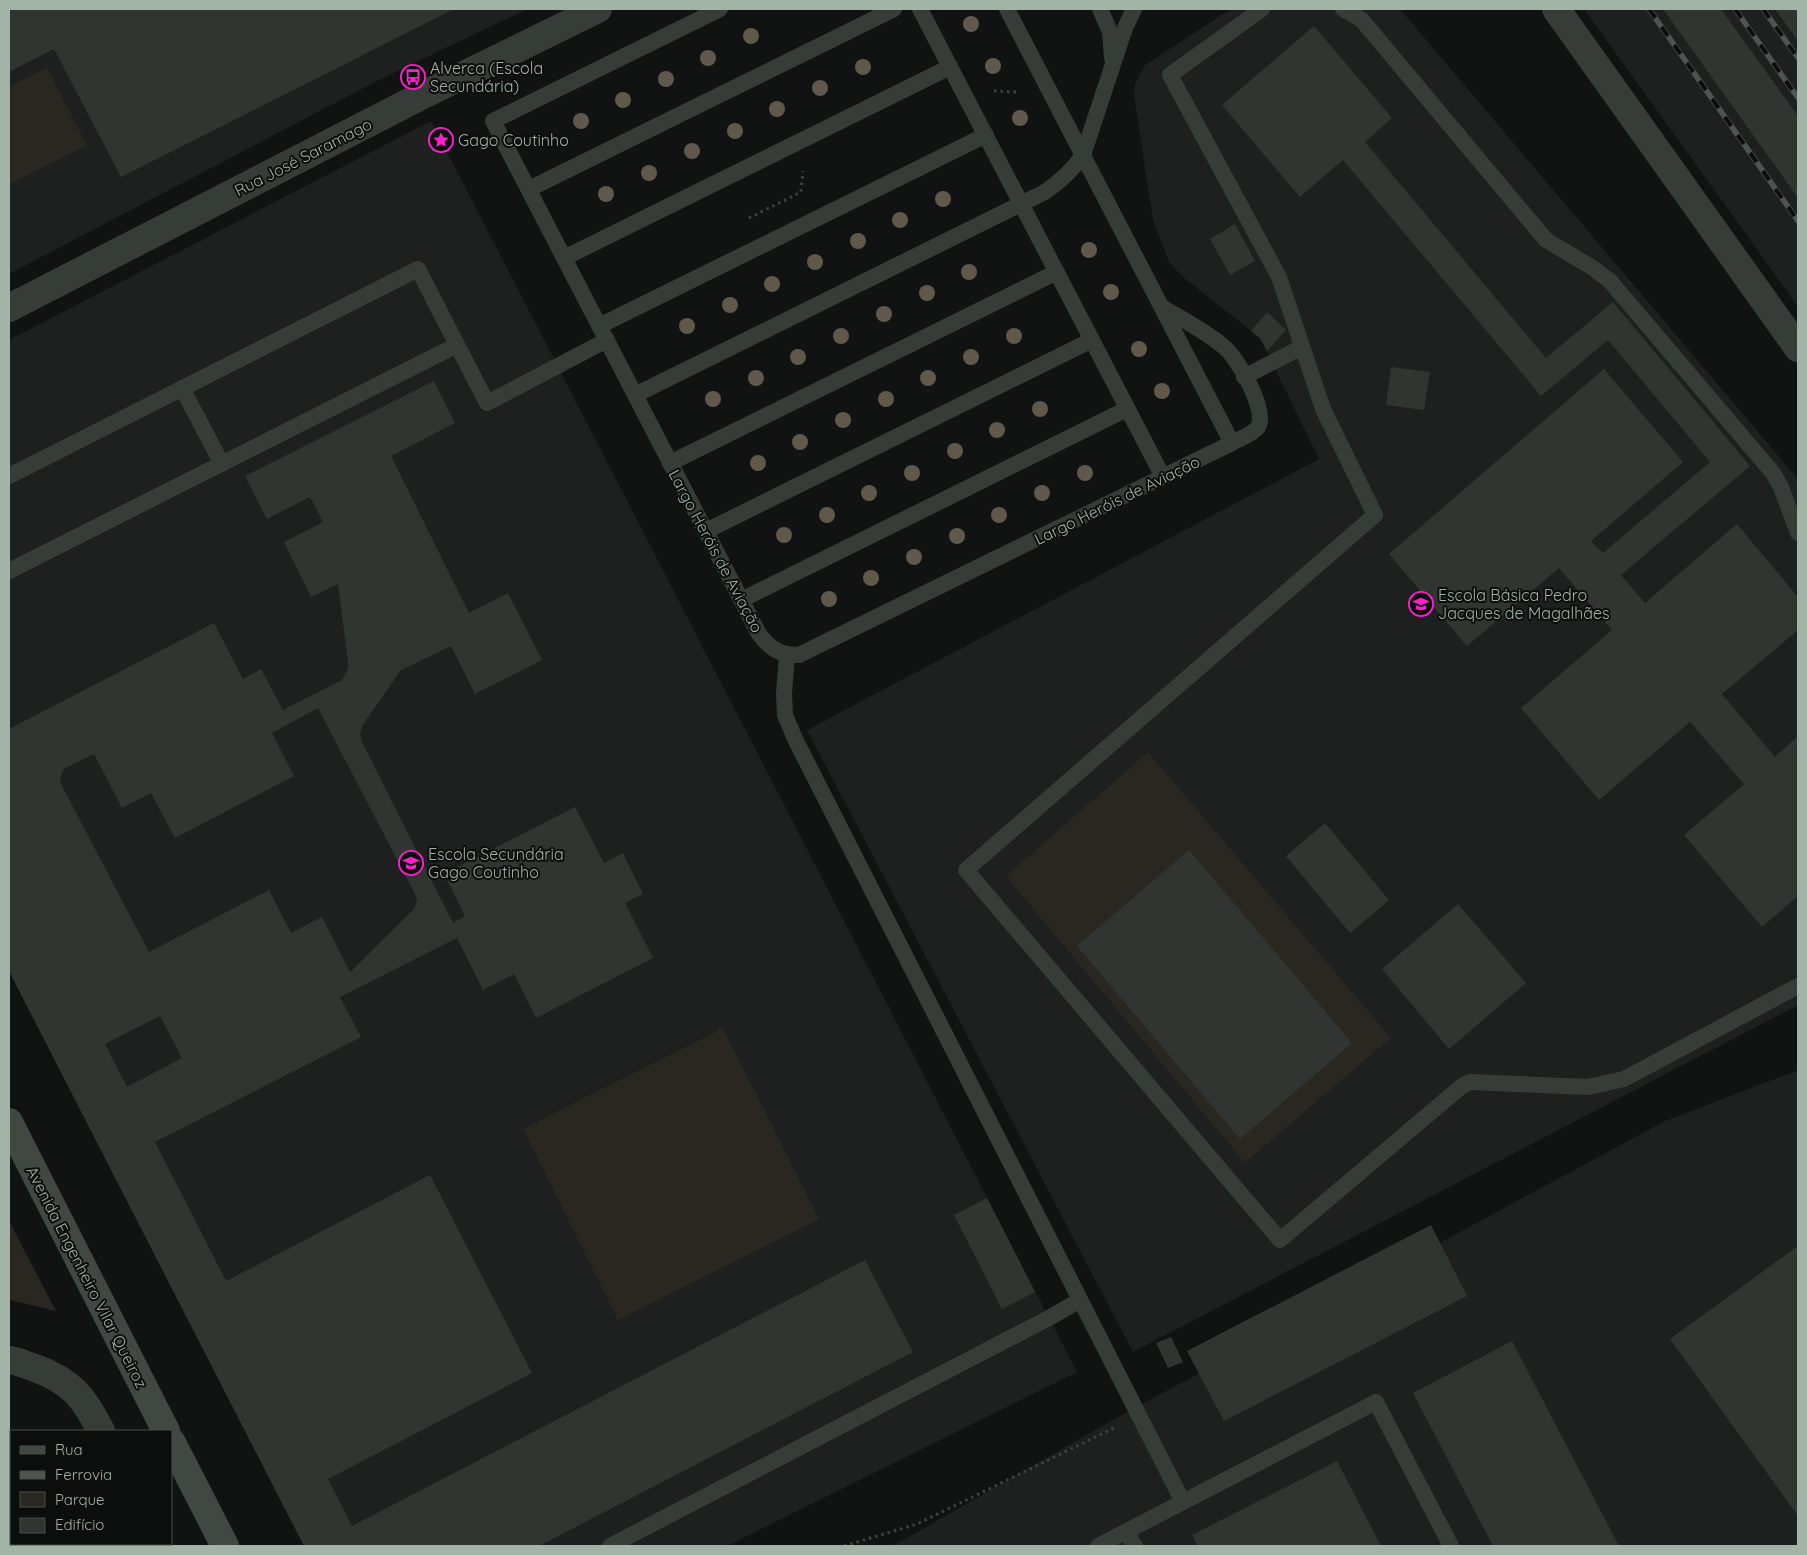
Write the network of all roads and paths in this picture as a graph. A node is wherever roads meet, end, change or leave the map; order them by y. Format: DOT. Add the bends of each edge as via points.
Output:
graph roads {
  1 [pos="598,9"];
  2 [pos="720,9"];
  3 [pos="894,9"];
  4 [pos="920,9"];
  5 [pos="1007,9"];
  6 [pos="1100,9"];
  7 [pos="1134,9"];
  8 [pos="1262,9"];
  9 [pos="1343,9"];
  10 [pos="1556,9"];
  11 [pos="950,67"];
  12 [pos="1110,74"];
  13 [pos="986,135"];
  14 [pos="1083,155"];
  15 [pos="529,190"];
  16 [pos="1021,203"];
  17 [pos="564,258"];
  18 [pos="1057,272"];
  19 [pos="1161,306"];
  20 [pos="9,308"];
  21 [pos="603,333"];
  22 [pos="1092,340"];
  23 [pos="457,345"];
  24 [pos="1302,347"];
  25 [pos="1798,348"];
  26 [pos="1244,377"];
  27 [pos="182,388"];
  28 [pos="635,395"];
  29 [pos="1127,408"];
  30 [pos="1232,442"];
  31 [pos="670,463"];
  32 [pos="222,464"];
  33 [pos="9,476"];
  34 [pos="1163,477"];
  35 [pos="706,531"];
  36 [pos="1798,533"];
  37 [pos="9,571"];
  38 [pos="741,600"];
  39 [pos="787,655"];
  40 [pos="1798,986"];
  41 [pos="9,1122"];
  42 [pos="1080,1300"];
  43 [pos="9,1360"];
  44 [pos="1138,1414"];
  45 [pos="100,1430"];
  46 [pos="165,1430"];
  47 [pos="172,1443"];
  48 [pos="1183,1502"];
  49 [pos="1126,1532"];
  50 [pos="225,1546"];
  51 [pos="610,1546"];
  52 [pos="844,1546"];
  53 [pos="1098,1546"];
  54 [pos="1135,1546"];
  55 [pos="1451,1546"];
  1 -- 20 [label="street, Rua José Saramago"];
  2 -- 15 [label="lane, Largo Heróis de Aviação" via="493,121"];
  3 -- 15 [label="lane"];
  4 -- 11 [label="lane"];
  5 -- 14 [label="lane"];
  6 -- 12 [label="lane" via="1110,32"];
  7 -- 12 [label="lane"];
  8 -- 24 [label="lane" via="1170,75 1279,277"];
  9 -- 36 [label="lane" via="1361,19 1546,240 1610,281 1773,473"];
  10 -- 25 [label="street"];
  11 -- 13 [label="lane"];
  11 -- 17 [label="lane"];
  12 -- 14 [label="lane"];
  13 -- 16 [label="lane"];
  13 -- 21 [label="lane"];
  14 -- 16 [label="lane" via="1060,182"];
  14 -- 19 [label="lane"];
  15 -- 17 [label="lane, Largo Heróis de Aviação"];
  16 -- 18 [label="lane"];
  16 -- 28 [label="lane"];
  17 -- 21 [label="lane, Largo Heróis de Aviação"];
  18 -- 22 [label="lane"];
  18 -- 31 [label="lane"];
  19 -- 26 [label="lane, Largo Heróis de Aviação" via="1224,346"];
  19 -- 30 [label="lane"];
  21 -- 23 [label="lane" via="487,403"];
  21 -- 28 [label="lane, Largo Heróis de Aviação"];
  22 -- 29 [label="lane"];
  22 -- 35 [label="lane"];
  23 -- 27 [label="lane" via="418,269"];
  23 -- 32 [label="lane"];
  24 -- 26 [label="lane"];
  24 -- 40 [label="lane" via="1323,409 1375,515 966,870 1280,1240 1470,1082 1588,1087 1614,1082"];
  26 -- 30 [label="lane, Largo Heróis de Aviação" via="1261,416 1258,426"];
  27 -- 32 [label="lane"];
  27 -- 33 [label="lane"];
  28 -- 31 [label="lane, Largo Heróis de Aviação"];
  29 -- 34 [label="lane"];
  29 -- 38 [label="lane"];
  30 -- 34 [label="lane, Largo Heróis de Aviação"];
  31 -- 35 [label="lane, Largo Heróis de Aviação"];
  32 -- 37 [label="lane"];
  34 -- 39 [label="lane, Largo Heróis de Aviação" via="811,651"];
  35 -- 38 [label="lane, Largo Heróis de Aviação"];
  38 -- 39 [label="lane, Largo Heróis de Aviação" via="766,644"];
  39 -- 42 [label="lane" via="786,716 796,741"];
  41 -- 46 [label="main road, Avenida Engenheiro Vilar Queiroz"];
  42 -- 44 [label="lane"];
  42 -- 51 [label="lane"];
  43 -- 45 [label="street" via="53,1375 74,1388"];
  44 -- 48 [label="lane"];
  44 -- 52 [label="path" via="917,1524"];
  47 -- 50 [label="main road"];
  48 -- 49 [label="lane"];
  48 -- 55 [label="lane" via="1376,1402"];
  49 -- 53 [label="lane"];
  49 -- 54 [label="lane"];
}
